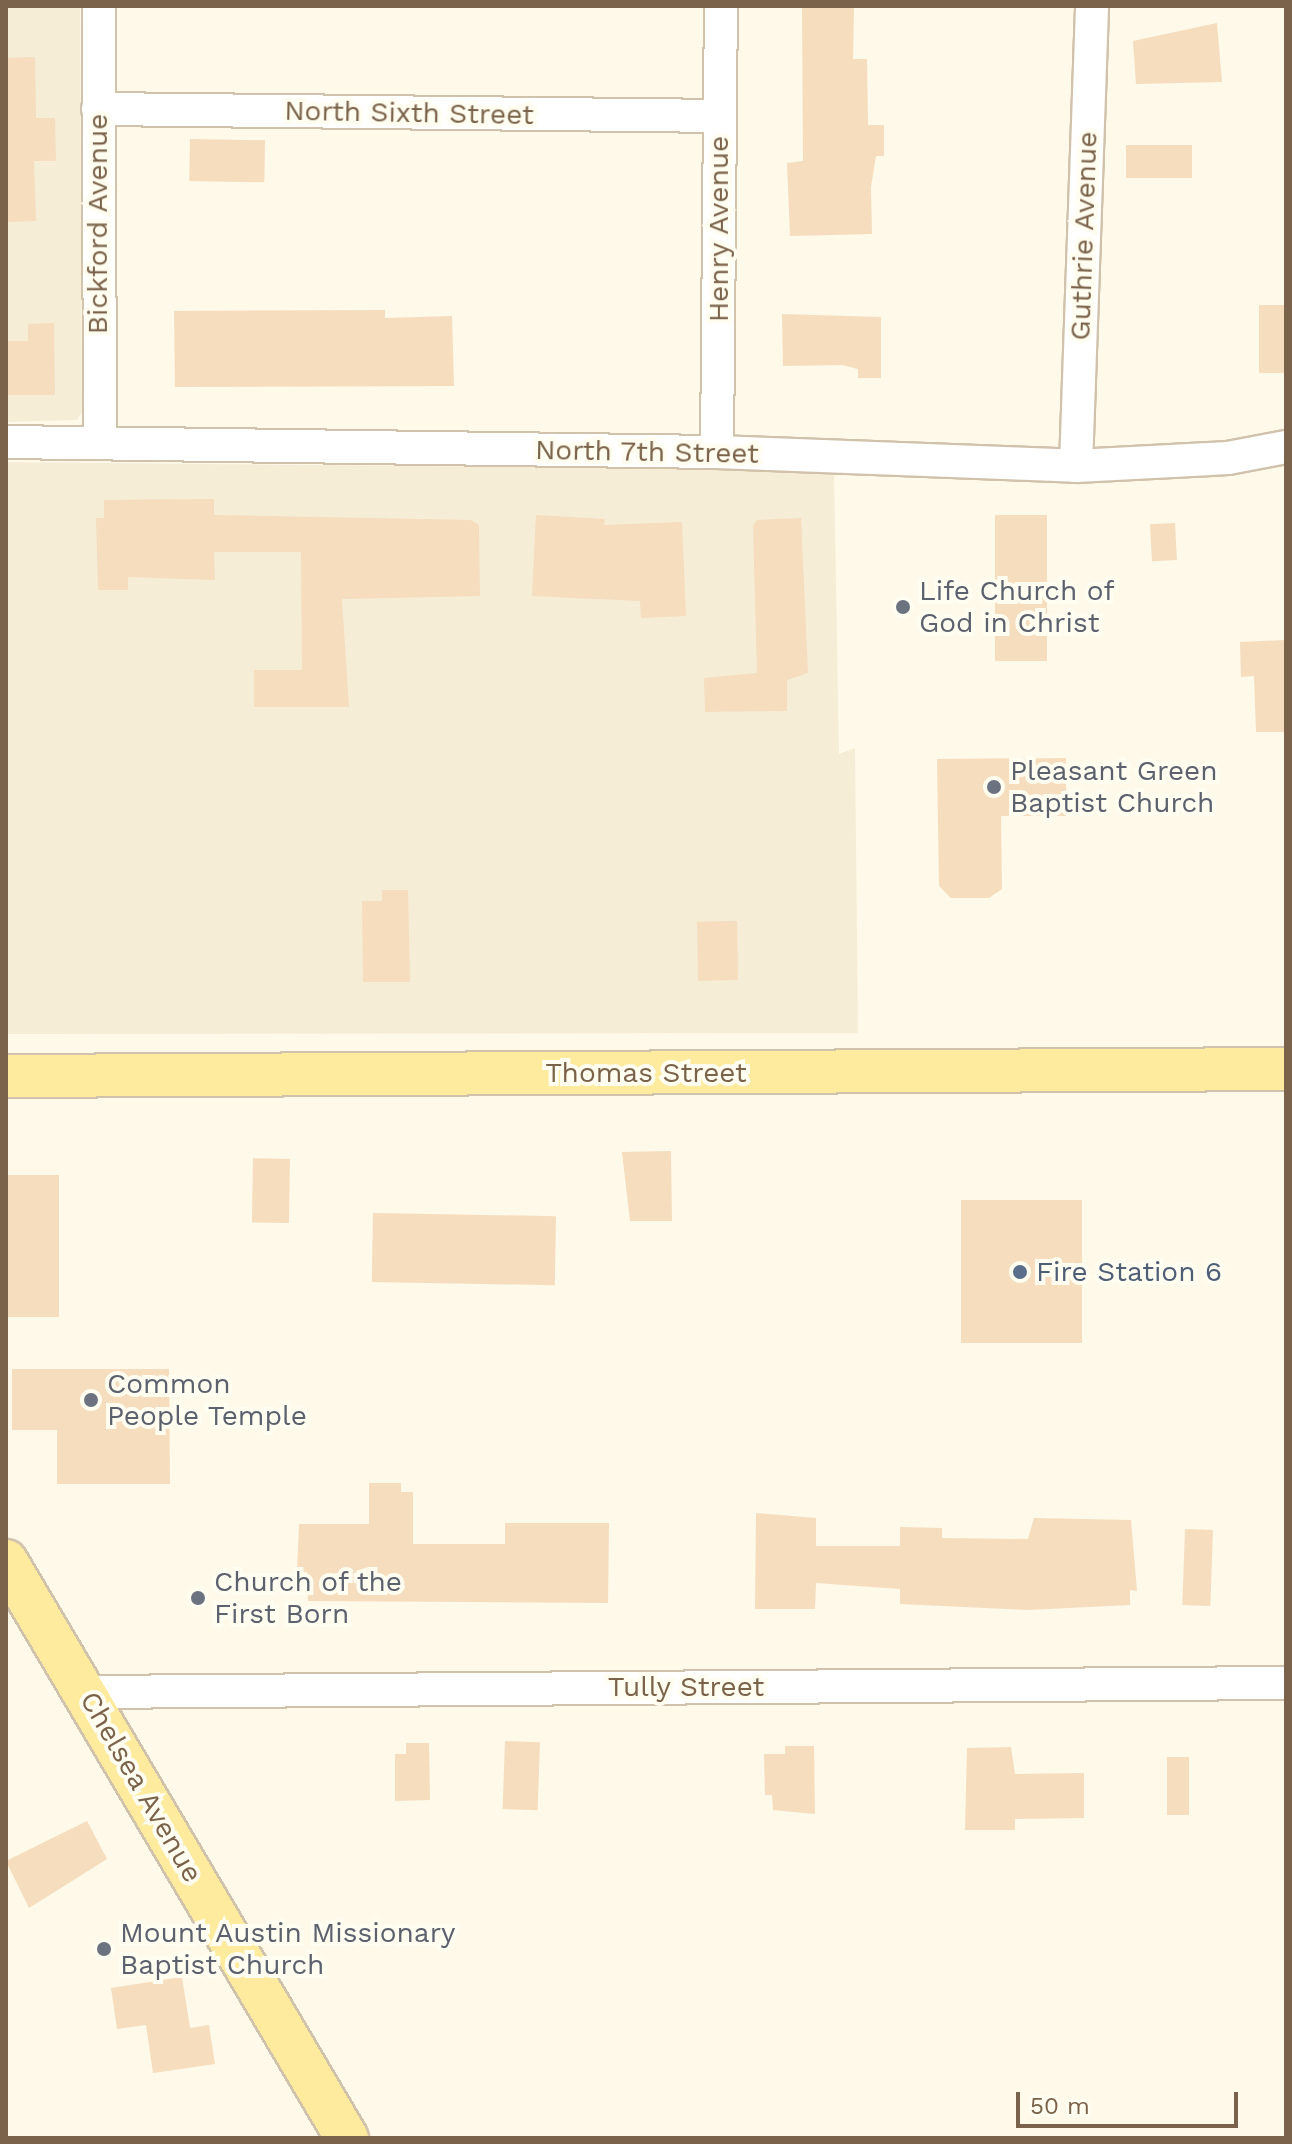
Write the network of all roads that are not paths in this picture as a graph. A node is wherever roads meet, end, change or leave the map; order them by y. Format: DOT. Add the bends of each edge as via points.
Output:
graph roads {
  1 [pos="99,6"];
  2 [pos="721,6"];
  3 [pos="1092,6"];
  4 [pos="98,109"];
  5 [pos="720,116"];
  6 [pos="6,442"];
  7 [pos="100,442"];
  8 [pos="1286,447"];
  9 [pos="717,452"];
  10 [pos="1076,466"];
  11 [pos="1286,1069"];
  12 [pos="6,1076"];
  13 [pos="6,1561"];
  14 [pos="1286,1683"];
  15 [pos="86,1692"];
  16 [pos="347,2138"];
  1 -- 4 [label="street, Bickford Avenue"];
  2 -- 5 [label="street, Henry Avenue"];
  3 -- 10 [label="street, Guthrie Avenue"];
  4 -- 5 [label="street, North Sixth Street"];
  4 -- 7 [label="street, Bickford Avenue"];
  5 -- 9 [label="street, Henry Avenue"];
  6 -- 7 [label="street, North 7th Street"];
  7 -- 9 [label="street, North 7th Street"];
  8 -- 10 [label="street, North 7th Street" via="1228,458"];
  9 -- 10 [label="street, North 7th Street"];
  11 -- 12 [label="main road, Thomas Street"];
  13 -- 15 [label="main road, Chelsea Avenue"];
  14 -- 15 [label="street, Tully Street"];
  15 -- 16 [label="main road, Chelsea Avenue"];
}
